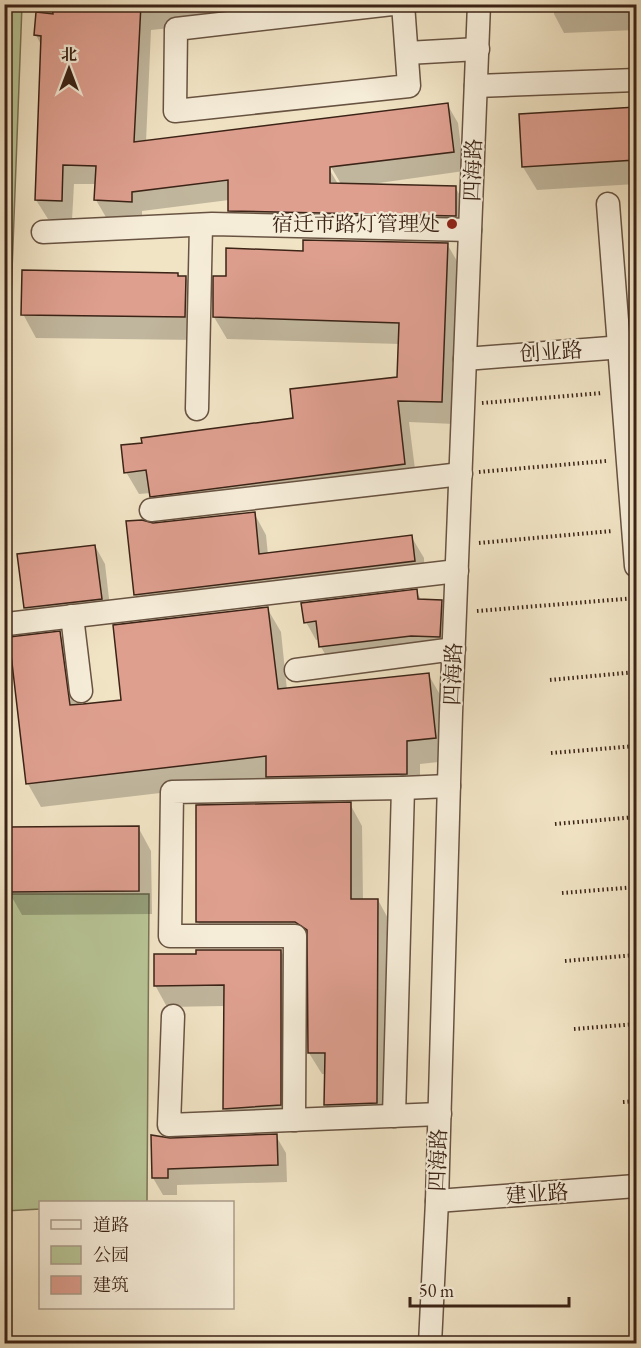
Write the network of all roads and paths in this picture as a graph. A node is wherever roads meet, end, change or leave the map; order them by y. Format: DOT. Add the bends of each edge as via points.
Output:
graph roads {
  1 [pos="392,4"];
  2 [pos="403,4"];
  3 [pos="479,4"];
  4 [pos="478,49"];
  5 [pos="407,54"];
  6 [pos="636,80"];
  7 [pos="476,86"];
  8 [pos="608,204"];
  9 [pos="201,225"];
  10 [pos="470,230"];
  11 [pos="43,232"];
  12 [pos="628,347"];
  13 [pos="465,359"];
  14 [pos="623,392"];
  15 [pos="463,405"];
  16 [pos="197,409"];
  17 [pos="628,459"];
  18 [pos="461,474"];
  19 [pos="151,510"];
  20 [pos="634,530"];
  21 [pos="458,545"];
  22 [pos="636,566"];
  23 [pos="457,571"];
  24 [pos="636,598"];
  25 [pos="455,613"];
  26 [pos="72,616"];
  27 [pos="7,624"];
  28 [pos="454,649"];
  29 [pos="296,670"];
  30 [pos="636,672"];
  31 [pos="550,680"];
  32 [pos="81,691"];
  33 [pos="636,746"];
  34 [pos="551,753"];
  35 [pos="449,786"];
  36 [pos="403,788"];
  37 [pos="636,817"];
  38 [pos="555,824"];
  39 [pos="636,887"];
  40 [pos="562,893"];
  41 [pos="636,955"];
  42 [pos="565,961"];
  43 [pos="173,1016"];
  44 [pos="636,1024"];
  45 [pos="574,1029"];
  46 [pos="636,1101"];
  47 [pos="623,1102"];
  48 [pos="440,1114"];
  49 [pos="394,1116"];
  50 [pos="294,1120"];
  51 [pos="636,1186"];
  52 [pos="437,1201"];
  53 [pos="430,1344"];
  1 -- 5 [label="street" via="176,29 175,111 409,86"];
  2 -- 5 [label="street"];
  3 -- 4 [label="street, 四海路"];
  4 -- 5 [label="street"];
  4 -- 7 [label="street, 四海路"];
  6 -- 7 [label="street"];
  7 -- 10 [label="street, 四海路"];
  8 -- 12 [label="street"];
  9 -- 10 [label="street"];
  9 -- 11 [label="street"];
  9 -- 16 [label="street"];
  10 -- 13 [label="street, 四海路"];
  12 -- 13 [label="street, 创业路"];
  12 -- 14 [label="street"];
  13 -- 15 [label="street, 四海路"];
  14 -- 15 [label="path"];
  14 -- 17 [label="street"];
  15 -- 18 [label="street, 四海路"];
  17 -- 18 [label="path"];
  17 -- 20 [label="street"];
  18 -- 19 [label="street"];
  18 -- 21 [label="street, 四海路"];
  20 -- 21 [label="path"];
  20 -- 22 [label="street"];
  21 -- 23 [label="street, 四海路"];
  23 -- 25 [label="street, 四海路"];
  23 -- 26 [label="street"];
  24 -- 25 [label="path"];
  25 -- 28 [label="street, 四海路"];
  26 -- 27 [label="street"];
  26 -- 32 [label="street"];
  28 -- 29 [label="street"];
  28 -- 35 [label="street, 四海路"];
  30 -- 31 [label="path"];
  33 -- 34 [label="path"];
  35 -- 36 [label="street"];
  35 -- 48 [label="street, 四海路"];
  36 -- 49 [label="street"];
  36 -- 50 [label="street" via="172,792 170,936 295,936"];
  37 -- 38 [label="path"];
  39 -- 40 [label="path"];
  41 -- 42 [label="path"];
  43 -- 50 [label="street" via="169,1125"];
  44 -- 45 [label="path"];
  46 -- 47 [label="path"];
  48 -- 49 [label="street"];
  48 -- 52 [label="street, 四海路"];
  49 -- 50 [label="street"];
  51 -- 52 [label="street, 建业路"];
  52 -- 53 [label="street, 四海路"];
}
